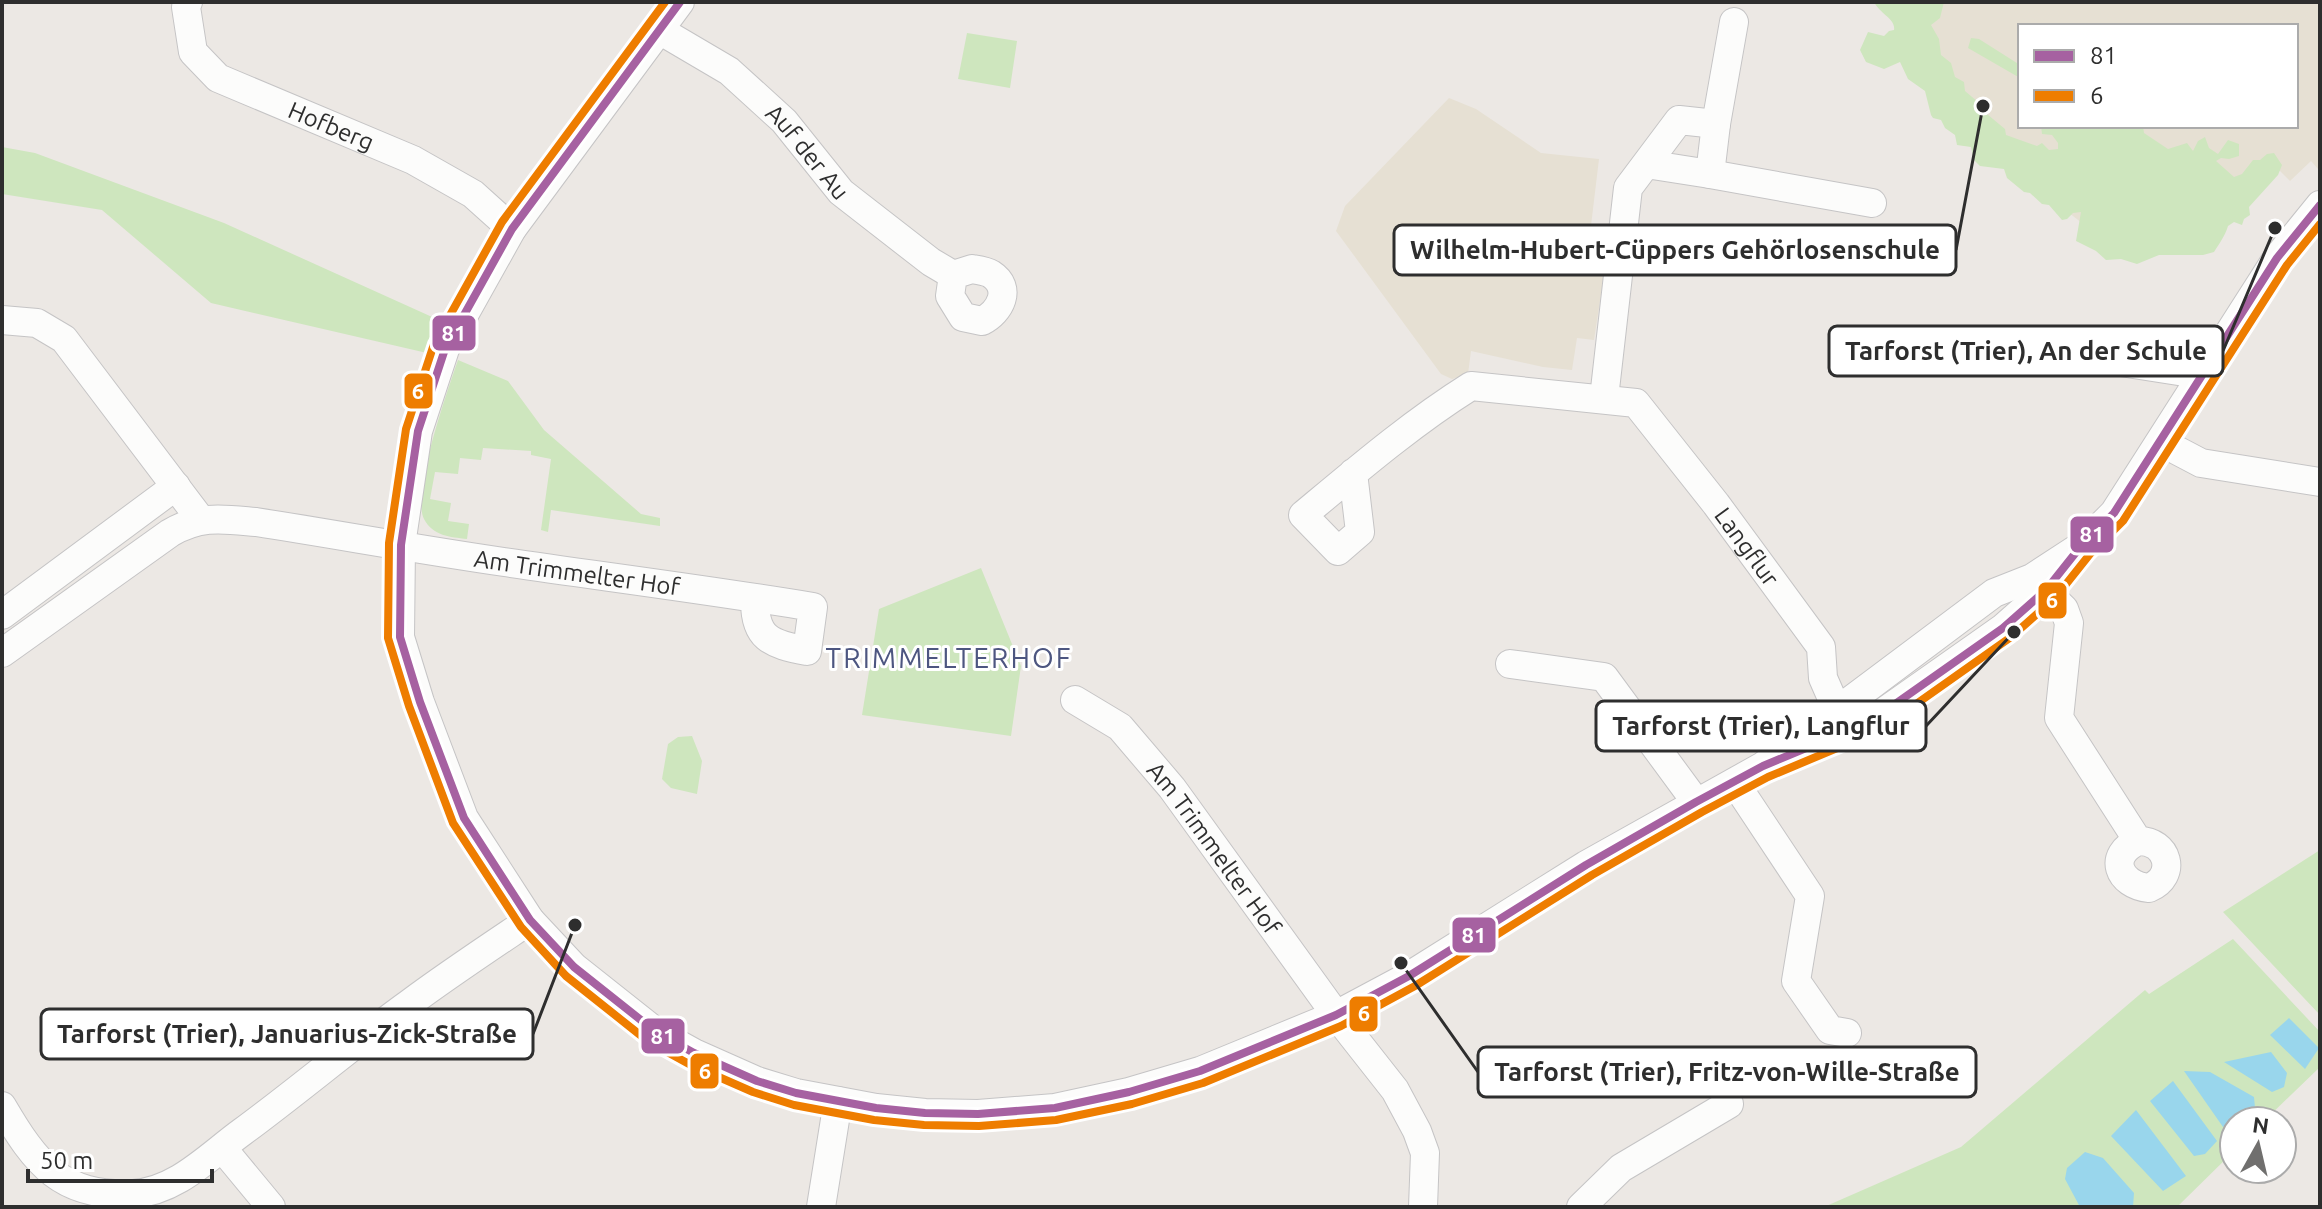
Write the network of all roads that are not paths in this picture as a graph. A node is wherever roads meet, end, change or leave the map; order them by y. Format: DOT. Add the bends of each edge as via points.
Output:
graph roads {
  1 [pos="188,2"];
  2 [pos="680,2"];
  3 [pos="1734,22"];
  4 [pos="661,31"];
  5 [pos="1716,124"];
  6 [pos="1646,164"];
  7 [pos="1710,174"];
  8 [pos="1872,203"];
  9 [pos="2320,205"];
  10 [pos="512,229"];
  11 [pos="953,275"];
  12 [pos="2,320"];
  13 [pos="1994,342"];
  14 [pos="2204,375"];
  15 [pos="1604,398"];
  16 [pos="2161,442"];
  17 [pos="1353,473"];
  18 [pos="2320,482"];
  19 [pos="176,486"];
  20 [pos="201,520"];
  21 [pos="401,545"];
  22 [pos="2039,584"];
  23 [pos="755,598"];
  24 [pos="2,615"];
  25 [pos="2,653"];
  26 [pos="1510,664"];
  27 [pos="1075,700"];
  28 [pos="1844,720"];
  29 [pos="1735,783"];
  30 [pos="1696,802"];
  31 [pos="2138,841"];
  32 [pos="530,920"];
  33 [pos="1336,1015"];
  34 [pos="1847,1033"];
  35 [pos="838,1101"];
  36 [pos="1729,1104"];
  37 [pos="2,1106"];
  38 [pos="223,1149"];
  39 [pos="271,1207"];
  40 [pos="821,1207"];
  41 [pos="1423,1207"];
  42 [pos="1581,1207"];
  1 -- 10 [label="street, Hofberg" via="193,52 218,78 413,160 473,194"];
  2 -- 4 [label="street"];
  3 -- 5 [label="street"];
  4 -- 10 [label="street"];
  4 -- 11 [label="street, Auf der Au" via="729,71 784,121 841,192"];
  5 -- 6 [label="street" via="1679,120"];
  5 -- 7 [label="street"];
  6 -- 7 [label="street"];
  6 -- 15 [label="street" via="1628,188"];
  7 -- 8 [label="street"];
  9 -- 14 [label="street" via="2277,258"];
  10 -- 21 [label="street" via="445,349 418,431"];
  12 -- 19 [label="street" via="37,323 64,339"];
  13 -- 14 [label="street"];
  14 -- 16 [label="street"];
  15 -- 17 [label="street, Langflur" via="1471,386"];
  15 -- 28 [label="street, Langflur" via="1636,403 1716,504 1821,647 1823,678"];
  16 -- 18 [label="street" via="2201,463"];
  16 -- 22 [label="street" via="2114,513"];
  19 -- 20 [label="street"];
  19 -- 24 [label="street"];
  20 -- 21 [label="street, Am Trimmelter Hof" via="256,522"];
  20 -- 25 [label="street" via="170,533"];
  21 -- 23 [label="street, Am Trimmelter Hof"];
  21 -- 32 [label="street" via="400,637 420,702 464,818"];
  22 -- 28 [label="street" via="2003,628 1871,721"];
  22 -- 31 [label="street" via="2064,609 2069,623 2059,718"];
  26 -- 30 [label="street" via="1604,677"];
  27 -- 33 [label="street, Am Trimmelter Hof" via="1120,727 1172,788"];
  28 -- 29 [label="street"];
  29 -- 30 [label="street"];
  29 -- 34 [label="street" via="1810,896 1796,981 1830,1030"];
  30 -- 33 [label="street"];
  32 -- 35 [label="street" via="574,967 656,1032 757,1081"];
  32 -- 38 [label="street" via="411,1002"];
  33 -- 35 [label="street" via="1200,1071 1055,1108 925,1113"];
  33 -- 41 [label="street, Am Trimmelter Hof" via="1395,1090 1417,1131 1425,1153"];
  35 -- 40 [label="street"];
  36 -- 42 [label="street" via="1621,1168"];
  37 -- 38 [label="street" via="42,1162 70,1186 85,1190 136,1194 160,1188"];
  38 -- 39 [label="street"];
}
